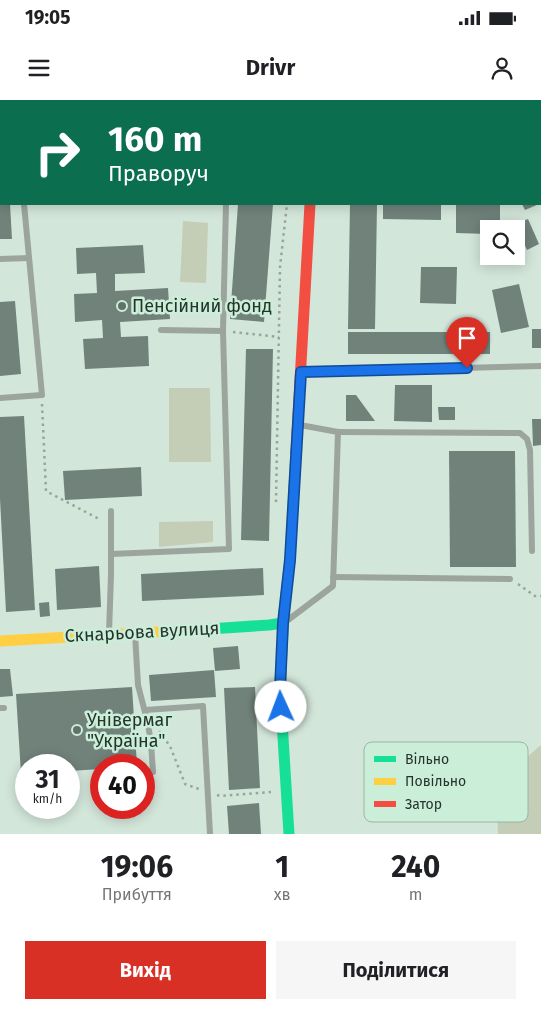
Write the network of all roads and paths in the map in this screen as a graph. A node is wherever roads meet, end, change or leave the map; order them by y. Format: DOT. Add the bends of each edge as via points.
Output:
graph roads {
  1 [pos="24,205"];
  2 [pos="226,205"];
  3 [pos="287,205"];
  4 [pos="310,205"];
  5 [pos="29,258"];
  6 [pos="0,259"];
  7 [pos="161,330"];
  8 [pos="224,331"];
  9 [pos="279,337"];
  10 [pos="541,366"];
  11 [pos="301,372"];
  12 [pos="42,395"];
  13 [pos="0,398"];
  14 [pos="298,424"];
  15 [pos="338,432"];
  16 [pos="276,507"];
  17 [pos="111,511"];
  18 [pos="112,526"];
  19 [pos="532,551"];
  20 [pos="111,554"];
  21 [pos="334,577"];
  22 [pos="510,578"];
  23 [pos="541,596"];
  24 [pos="283,623"];
  25 [pos="135,633"];
  26 [pos="109,634"];
  27 [pos="0,641"];
  28 [pos="145,710"];
  29 [pos="152,754"];
  30 [pos="272,792"];
  31 [pos="208,793"];
  32 [pos="210,834"];
  33 [pos="289,834"];
  1 -- 5 [label="lane"];
  2 -- 8 [label="lane"];
  3 -- 9 [label="path" via="280,267"];
  4 -- 11 [label="street"];
  5 -- 6 [label="lane"];
  5 -- 12 [label="lane"];
  7 -- 8 [label="lane"];
  8 -- 9 [label="path"];
  8 -- 20 [label="lane" via="229,549"];
  9 -- 16 [label="path"];
  10 -- 11 [label="lane"];
  11 -- 14 [label="street"];
  12 -- 13 [label="lane"];
  12 -- 18 [label="path" via="46,491"];
  14 -- 15 [label="lane"];
  14 -- 24 [label="street"];
  15 -- 19 [label="lane" via="520,433 527,439 530,450"];
  15 -- 21 [label="lane"];
  17 -- 18 [label="lane"];
  18 -- 20 [label="lane"];
  20 -- 26 [label="lane"];
  21 -- 22 [label="lane"];
  21 -- 24 [label="lane" via="333,586"];
  22 -- 23 [label="path" via="535,596"];
  24 -- 25 [label="street, Скнарьова вулиця"];
  24 -- 33 [label="street" via="280,689"];
  25 -- 26 [label="street, Скнарьова вулиця"];
  25 -- 28 [label="lane" via="138,686"];
  26 -- 27 [label="street, Скнарьова вулиця"];
  28 -- 29 [label="lane"];
  28 -- 31 [label="path" via="170,746 186,784"];
  28 -- 31 [label="lane" via="203,706"];
  30 -- 31 [label="path" via="220,796"];
  31 -- 32 [label="lane"];
}
